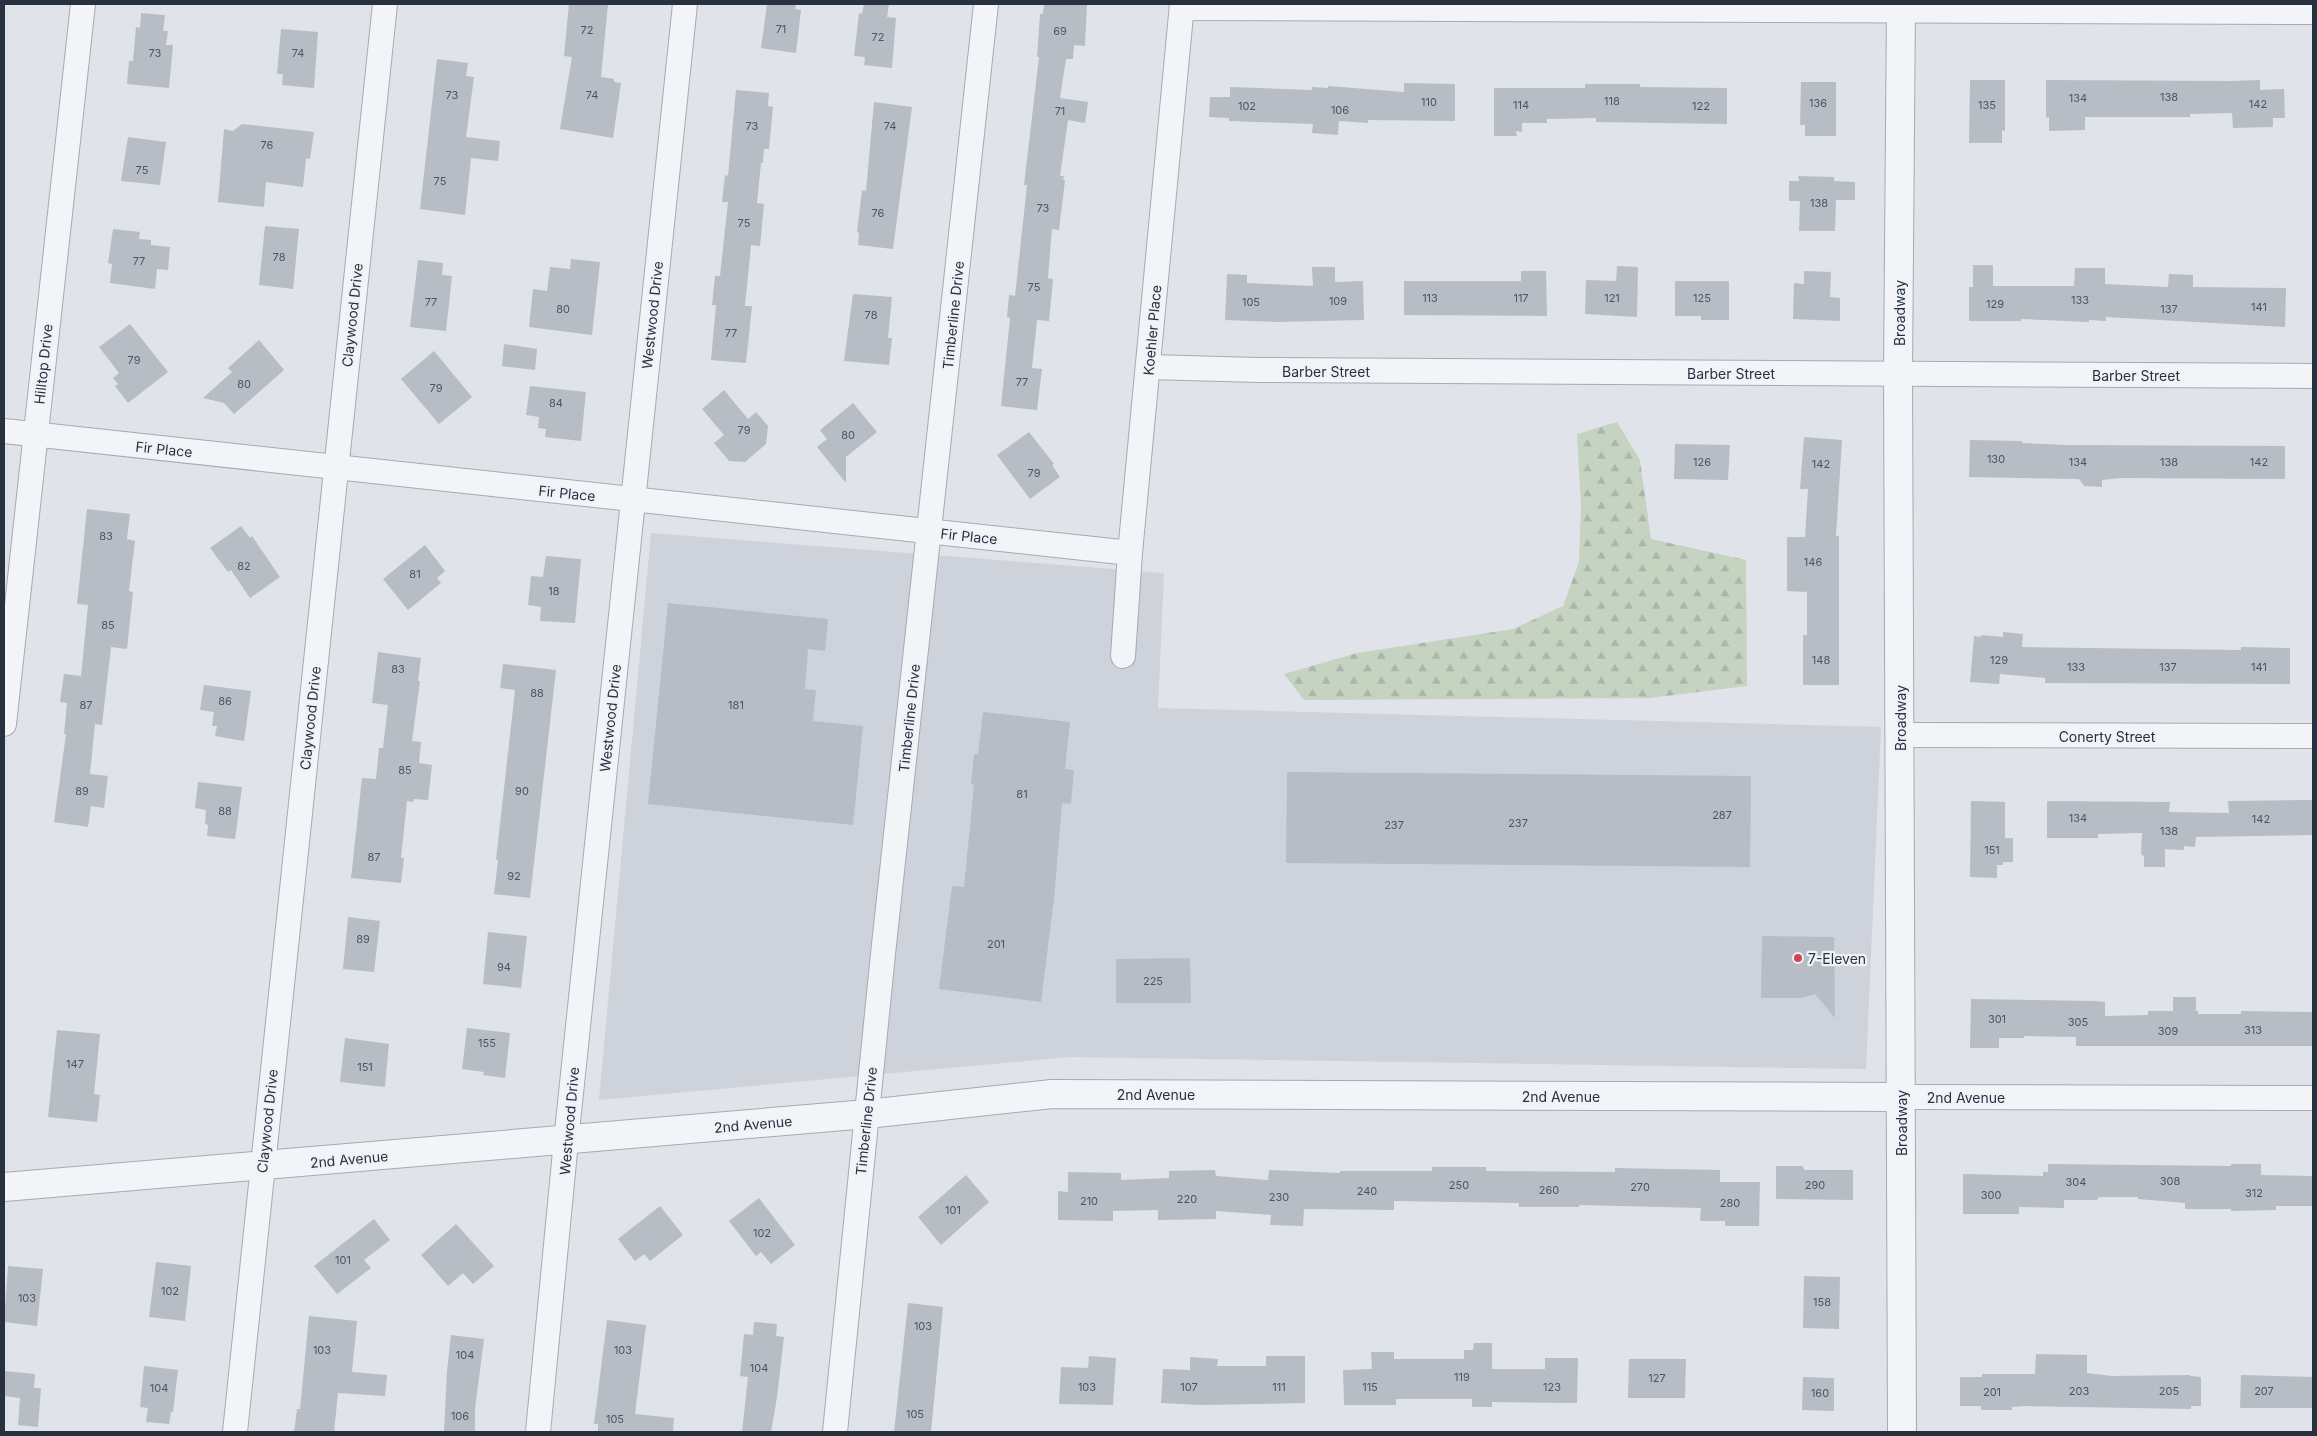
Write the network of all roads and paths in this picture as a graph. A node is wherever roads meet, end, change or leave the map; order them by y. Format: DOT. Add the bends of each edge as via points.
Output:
graph roads {
  1 [pos="83,4"];
  2 [pos="385,4"];
  3 [pos="685,4"];
  4 [pos="986,4"];
  5 [pos="1182,6"];
  6 [pos="1901,8"];
  7 [pos="2313,12"];
  8 [pos="1149,367"];
  9 [pos="1898,374"];
  10 [pos="2313,376"];
  11 [pos="4,431"];
  12 [pos="36,434"];
  13 [pos="336,468"];
  14 [pos="633,500"];
  15 [pos="930,532"];
  16 [pos="1130,553"];
  17 [pos="1123,656"];
  18 [pos="4,724"];
  19 [pos="1900,735"];
  20 [pos="2313,736"];
  21 [pos="1902,1097"];
  22 [pos="2313,1098"];
  23 [pos="867,1114"];
  24 [pos="566,1140"];
  25 [pos="262,1166"];
  26 [pos="4,1186"];
  27 [pos="235,1432"];
  28 [pos="538,1432"];
  29 [pos="835,1432"];
  30 [pos="1902,1432"];
  1 -- 12 [label="street, Hilltop Drive"];
  2 -- 13 [label="street, Claywood Drive"];
  3 -- 14 [label="street, Westwood Drive"];
  4 -- 15 [label="street, Timberline Drive"];
  5 -- 6 [label="street"];
  5 -- 8 [label="street, Koehler Place"];
  6 -- 7 [label="street"];
  6 -- 9 [label="street, Broadway"];
  8 -- 9 [label="street, Barber Street"];
  8 -- 16 [label="street, Koehler Place"];
  9 -- 10 [label="street, Barber Street"];
  9 -- 19 [label="street, Broadway"];
  11 -- 12 [label="street, Fir Place"];
  12 -- 13 [label="street, Fir Place"];
  12 -- 18 [label="street, Hilltop Drive"];
  13 -- 14 [label="street, Fir Place"];
  13 -- 25 [label="street, Claywood Drive"];
  14 -- 15 [label="street, Fir Place"];
  14 -- 24 [label="street, Westwood Drive"];
  15 -- 16 [label="street, Fir Place"];
  15 -- 23 [label="street, Timberline Drive"];
  16 -- 17 [label="street, Koehler Place"];
  19 -- 20 [label="street, Conerty Street"];
  19 -- 21 [label="street, Broadway"];
  21 -- 22 [label="street, 2nd Avenue"];
  21 -- 23 [label="street, 2nd Avenue" via="1052,1094"];
  21 -- 30 [label="street, Broadway"];
  23 -- 24 [label="street, 2nd Avenue"];
  23 -- 29 [label="street, Timberline Drive"];
  24 -- 25 [label="street, 2nd Avenue"];
  24 -- 28 [label="street, Westwood Drive"];
  25 -- 26 [label="street, 2nd Avenue"];
  25 -- 27 [label="street, Claywood Drive"];
}
